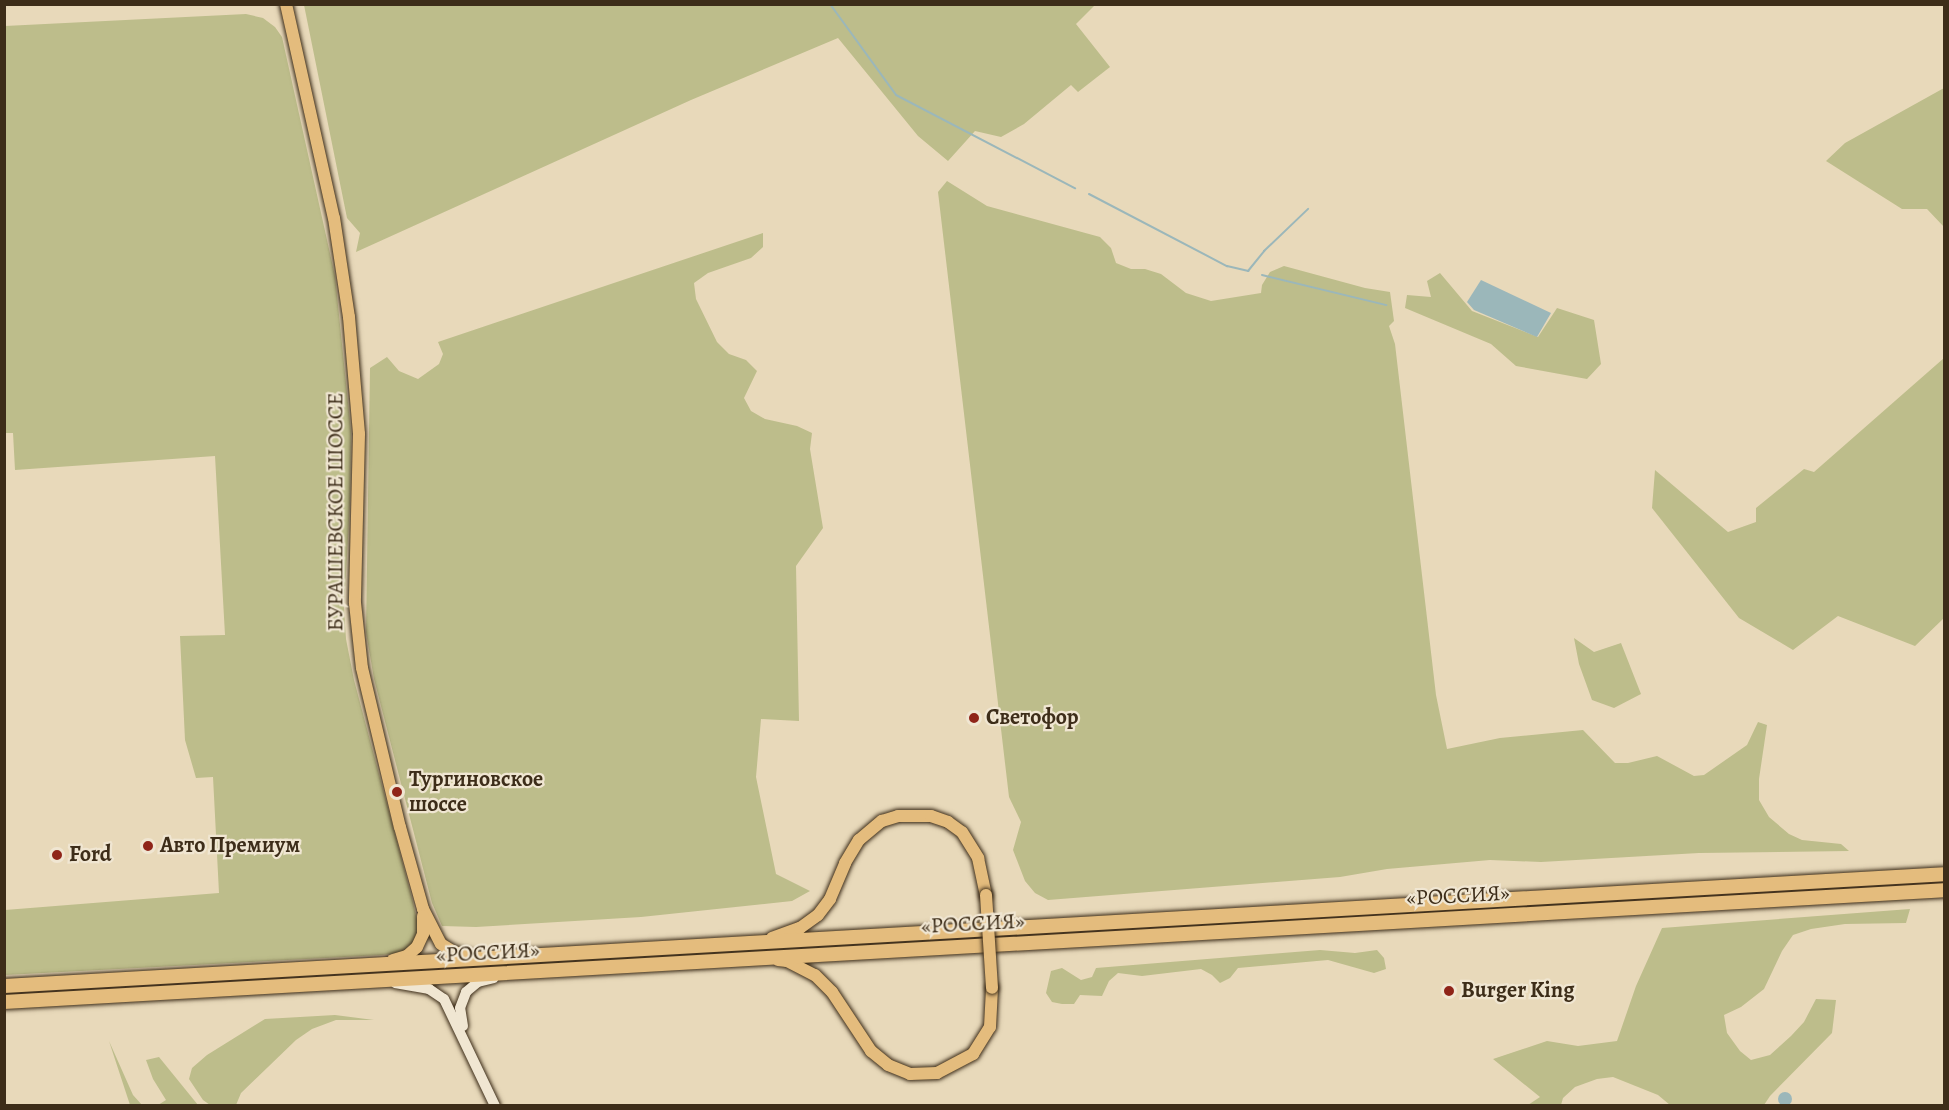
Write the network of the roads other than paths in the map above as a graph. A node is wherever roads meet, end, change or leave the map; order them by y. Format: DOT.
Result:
graph roads {
  1 [pos="286,4"];
  2 [pos="1944,874"];
  3 [pos="1944,890"];
  4 [pos="423,909"];
  5 [pos="754,943"];
  6 [pos="756,958"];
  7 [pos="487,959"];
  8 [pos="374,965"];
  9 [pos="520,972"];
  10 [pos="375,981"];
  11 [pos="4,986"];
  12 [pos="4,1002"];
  13 [pos="467,1044"];
  14 [pos="495,1106"];
  1 -- 4 [label="main road, БУРАШЕВСКОЕ ШОССЕ"];
  2 -- 5 [label="highway, «РОССИЯ»"];
  3 -- 6 [label="highway, «РОССИЯ»"];
  4 -- 7 [label="main road, БУРАШЕВСКОЕ ШОССЕ"];
  4 -- 8 [label="main road, БУРАШЕВСКОЕ ШОССЕ"];
  5 -- 6 [label="main road, bridge"];
  5 -- 7 [label="highway, «РОССИЯ»"];
  6 -- 9 [label="highway, «РОССИЯ»"];
  7 -- 8 [label="highway, «РОССИЯ»"];
  8 -- 11 [label="highway, «РОССИЯ»"];
  9 -- 10 [label="highway, «РОССИЯ»"];
  9 -- 13 [label="main road"];
  10 -- 12 [label="highway, «РОССИЯ»"];
  10 -- 13 [label="main road"];
  13 -- 14 [label="main road"];
}
